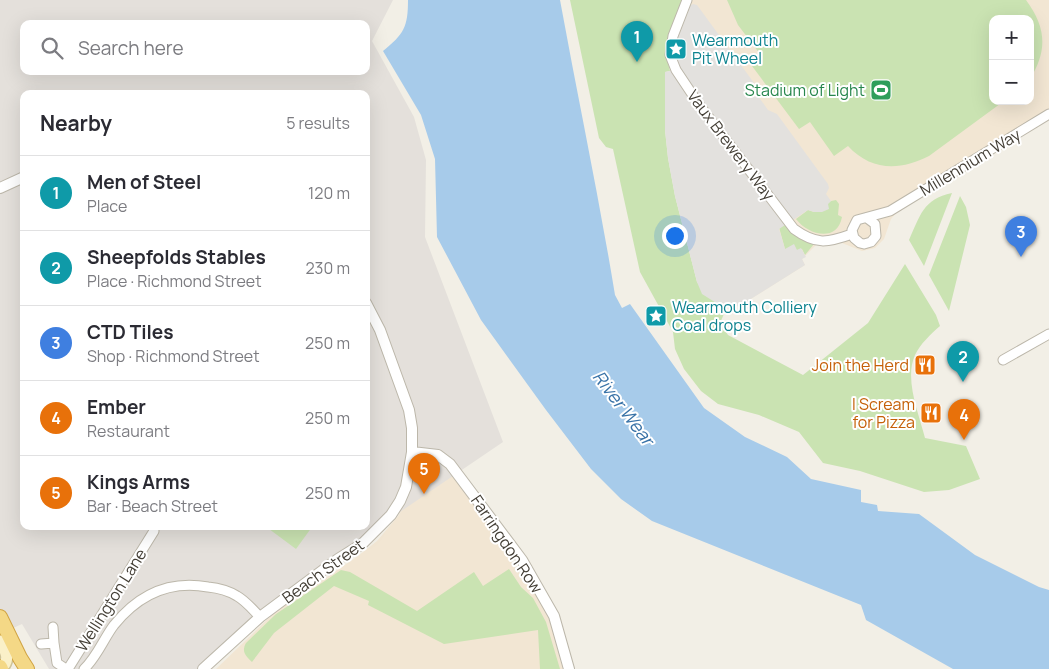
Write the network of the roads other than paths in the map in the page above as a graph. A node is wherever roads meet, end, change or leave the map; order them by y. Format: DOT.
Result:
graph roads {
  1 [pos="687,0"];
  2 [pos="1049,114"];
  3 [pos="20,179"];
  4 [pos="0,188"];
  5 [pos="890,211"];
  6 [pos="867,218"];
  7 [pos="877,228"];
  8 [pos="852,234"];
  9 [pos="370,311"];
  10 [pos="1049,334"];
  11 [pos="1003,360"];
  12 [pos="412,452"];
  13 [pos="154,531"];
  14 [pos="0,617"];
  15 [pos="260,617"];
  16 [pos="53,626"];
  17 [pos="0,641"];
  18 [pos="54,643"];
  19 [pos="41,644"];
  20 [pos="13,659"];
  21 [pos="1,668"];
  22 [pos="67,669"];
  23 [pos="84,669"];
  24 [pos="203,669"];
  25 [pos="569,669"];
  1 -- 8 [label="street, Vaux Brewery Way"];
  2 -- 5 [label="street, Millennium Way"];
  3 -- 4 [label="street"];
  5 -- 6 [label="street, Millennium Way"];
  5 -- 7 [label="street, Millennium Way"];
  6 -- 7 [label="street"];
  6 -- 8 [label="street"];
  7 -- 8 [label="street"];
  9 -- 12 [label="street, Beach Street"];
  10 -- 11 [label="street"];
  12 -- 15 [label="street, Beach Street"];
  12 -- 25 [label="street, Farringdon Row"];
  13 -- 22 [label="street, Wellington Lane"];
  14 -- 20 [label="highway"];
  15 -- 23 [label="street"];
  15 -- 24 [label="street, Beach Street"];
  16 -- 18 [label="street"];
  17 -- 20 [label="main road"];
  18 -- 19 [label="street"];
  18 -- 22 [label="street"];
  20 -- 21 [label="main road"];
}
